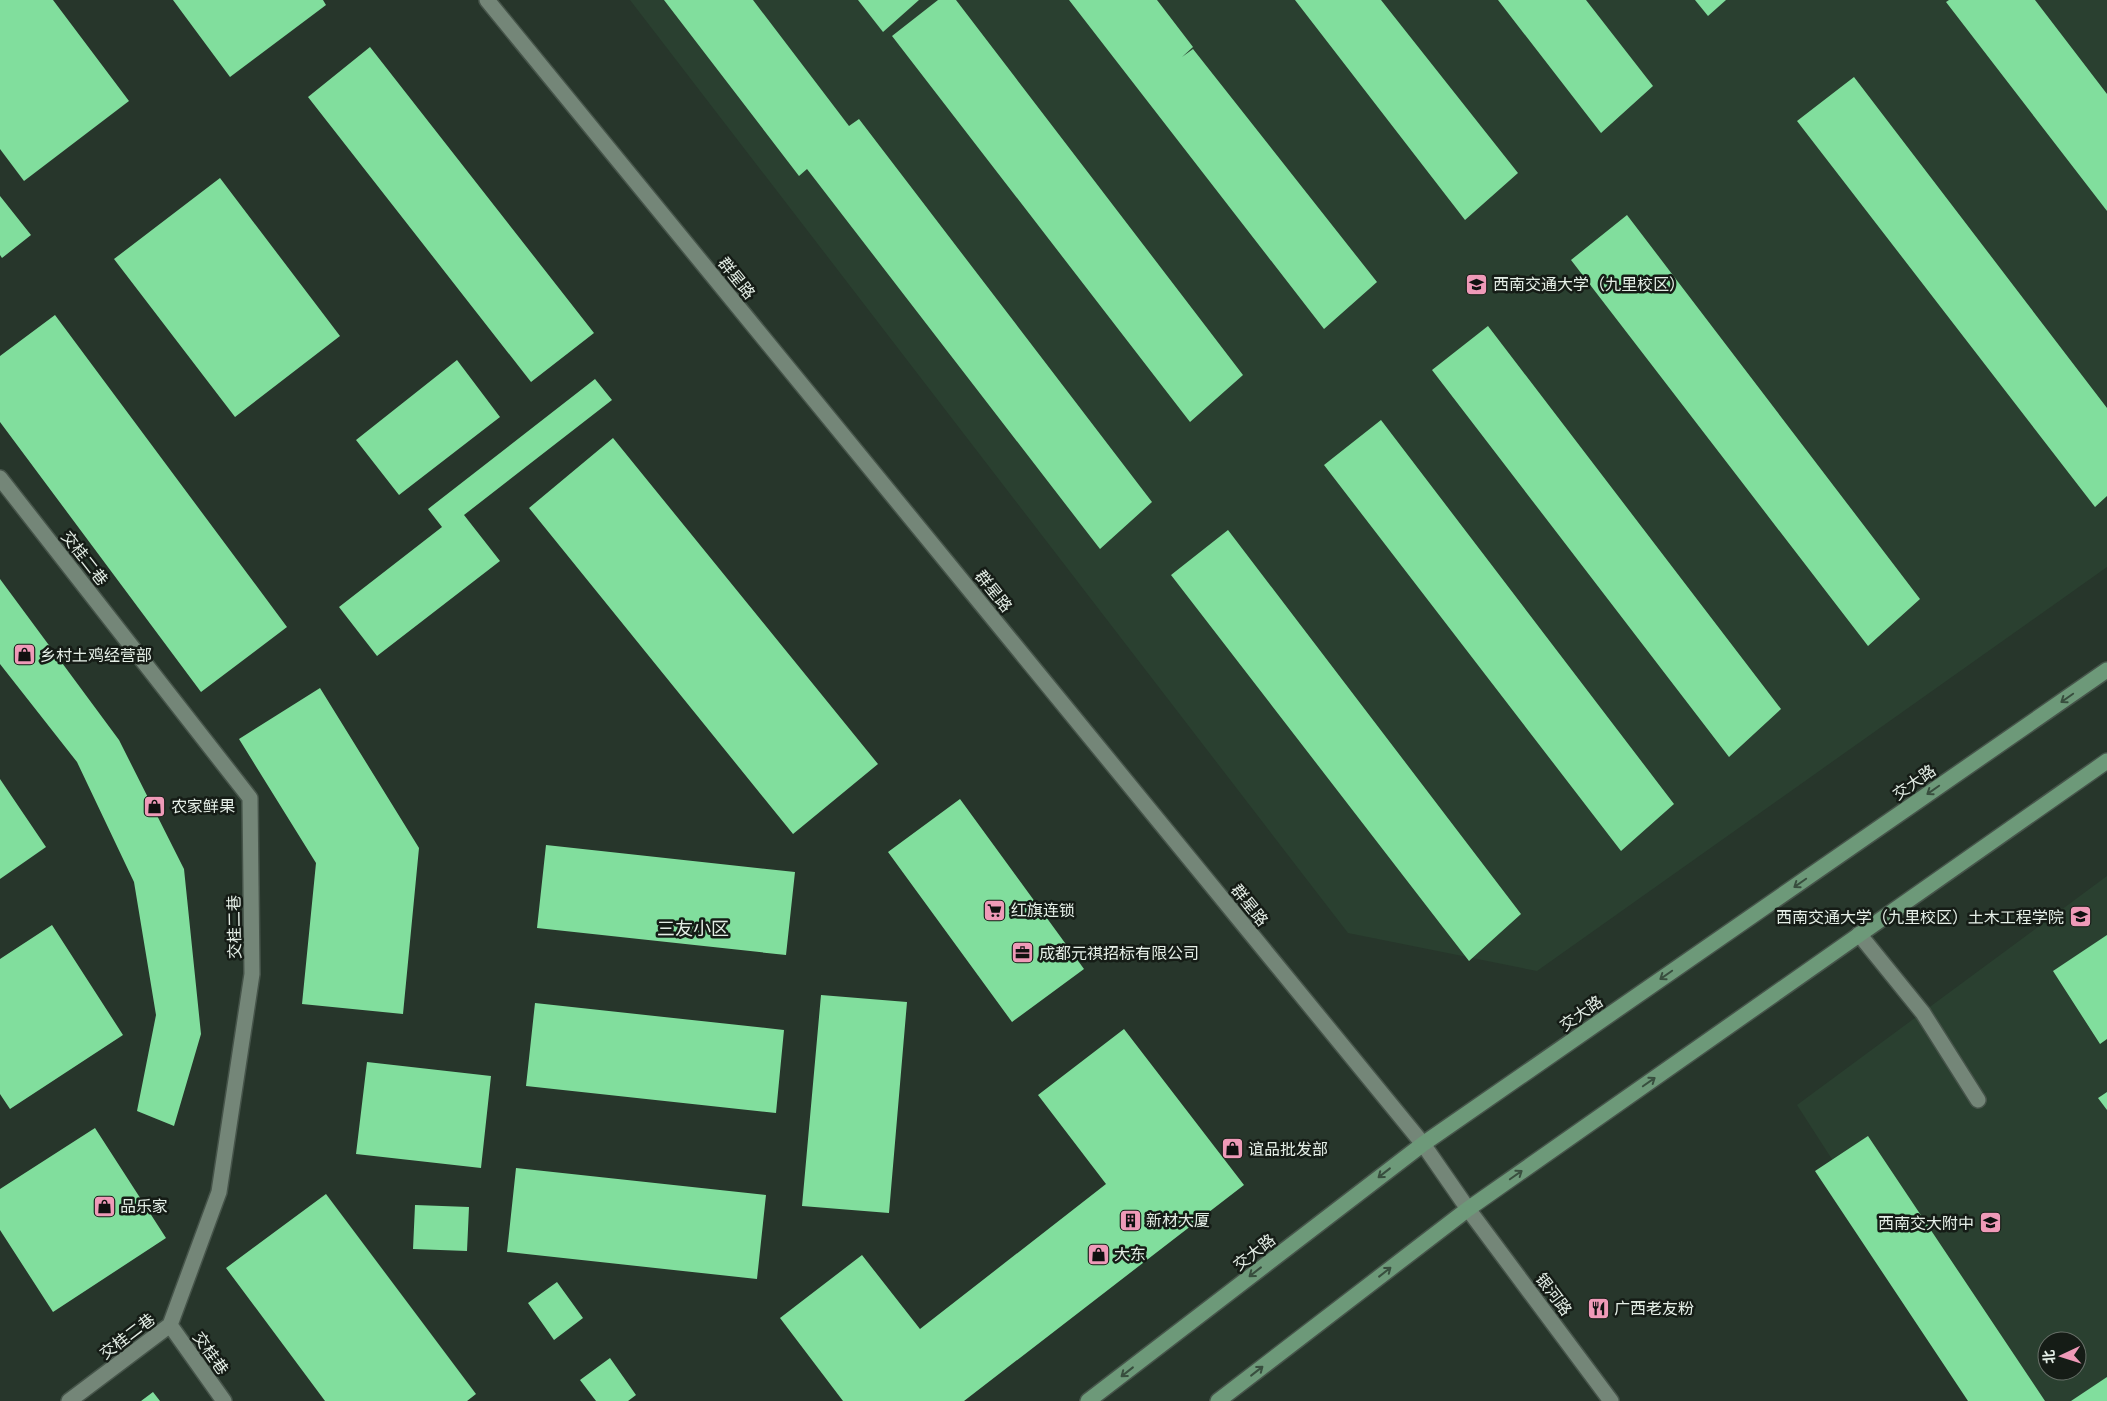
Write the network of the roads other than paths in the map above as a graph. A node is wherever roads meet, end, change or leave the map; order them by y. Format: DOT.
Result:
graph roads {
  1 [pos="487,0"];
  2 [pos="0,478"];
  3 [pos="2107,670"];
  4 [pos="2107,761"];
  5 [pos="1860,934"];
  6 [pos="1978,1100"];
  7 [pos="1423,1144"];
  8 [pos="1468,1209"];
  9 [pos="170,1325"];
  10 [pos="70,1401"];
  11 [pos="224,1401"];
  12 [pos="1088,1401"];
  13 [pos="1218,1401"];
  14 [pos="1612,1401"];
  1 -- 7 [label="street, 群星路"];
  2 -- 9 [label="street, 交桂二巷"];
  3 -- 7 [label="main road, 交大路, one-way"];
  4 -- 5 [label="main road"];
  5 -- 6 [label="street"];
  8 -- 5 [label="main road, one-way"];
  7 -- 8 [label="street, 群星路"];
  7 -- 12 [label="main road, 交大路, one-way"];
  13 -- 8 [label="main road, one-way"];
  8 -- 14 [label="street, 银河路"];
  9 -- 10 [label="street, 交桂二巷"];
  9 -- 11 [label="street, 交桂巷"];
}
